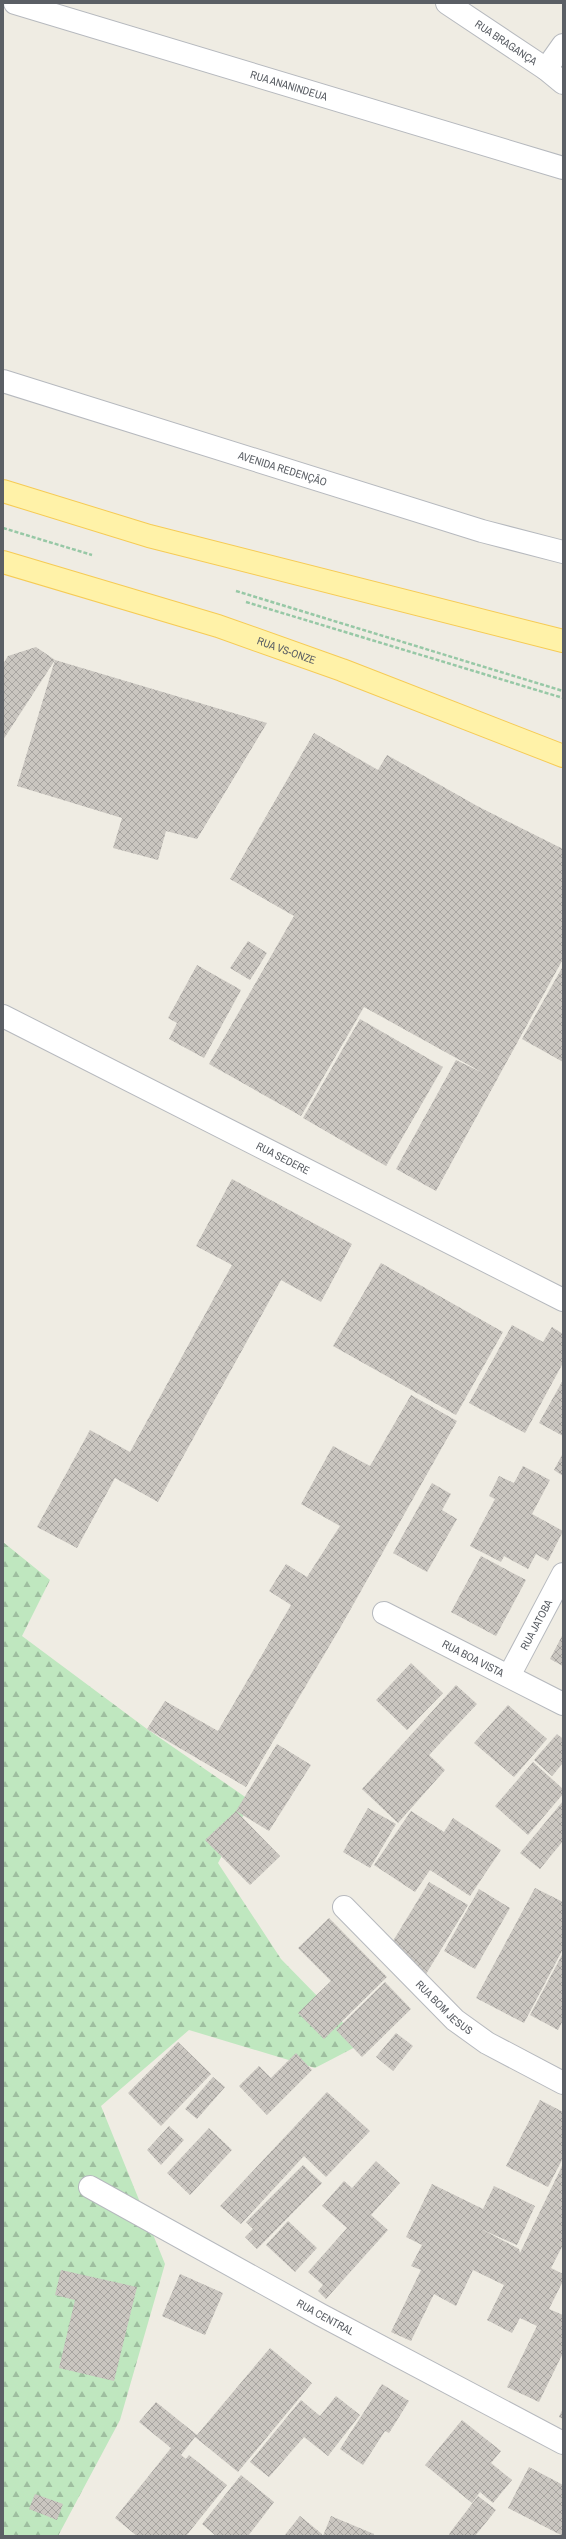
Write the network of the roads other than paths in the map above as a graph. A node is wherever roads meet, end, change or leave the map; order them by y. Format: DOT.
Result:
graph roads {
  1 [pos="15,3"];
  2 [pos="447,3"];
  3 [pos="563,45"];
  4 [pos="546,69"];
  5 [pos="563,83"];
  6 [pos="563,168"];
  7 [pos="3,381"];
  8 [pos="3,491"];
  9 [pos="563,552"];
  10 [pos="3,562"];
  11 [pos="563,641"];
  12 [pos="563,756"];
  13 [pos="3,1016"];
  14 [pos="563,1300"];
  15 [pos="563,1574"];
  16 [pos="384,1613"];
  17 [pos="509,1676"];
  18 [pos="563,1704"];
  19 [pos="344,1907"];
  20 [pos="563,2083"];
  21 [pos="90,2187"];
  22 [pos="563,2443"];
  1 -- 6 [label="street, RUA ANANINDEUA"];
  2 -- 4 [label="street, RUA BRAGANÇA"];
  3 -- 4 [label="street"];
  4 -- 5 [label="street, RUA BRAGANÇA"];
  7 -- 9 [label="street, AVENIDA REDENÇÃO"];
  8 -- 11 [label="main road"];
  10 -- 12 [label="main road, RUA VS-ONZE"];
  13 -- 14 [label="street, RUA SEDERE"];
  15 -- 17 [label="street, RUA JATOBA"];
  16 -- 17 [label="street, RUA BOA VISTA"];
  17 -- 18 [label="street, RUA BOA VISTA"];
  19 -- 20 [label="street, RUA BOM JESUS"];
  21 -- 22 [label="street, RUA CENTRAL"];
}
